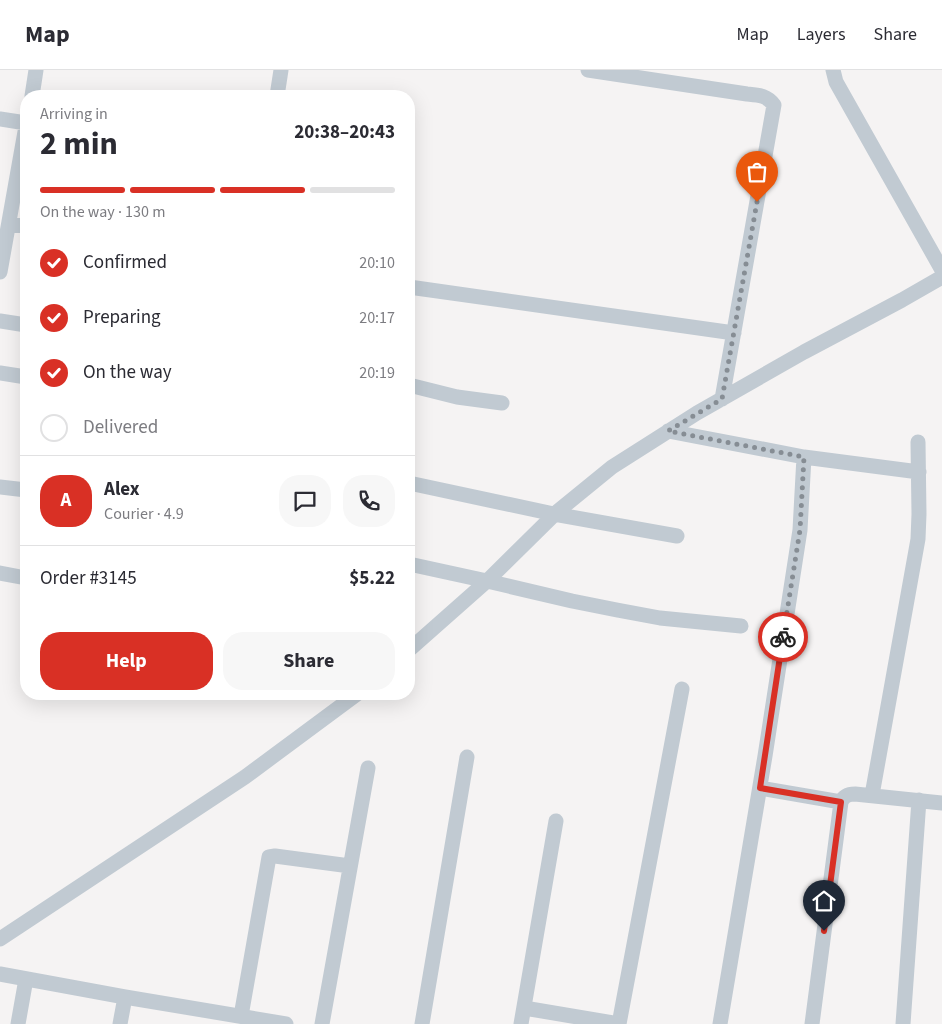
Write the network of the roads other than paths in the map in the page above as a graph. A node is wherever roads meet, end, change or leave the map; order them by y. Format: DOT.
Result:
graph roads {
  1 [pos="36,70"];
  2 [pos="281,70"];
  3 [pos="588,70"];
  4 [pos="833,70"];
  5 [pos="630,73"];
  6 [pos="33,90"];
  7 [pos="278,90"];
  8 [pos="0,119"];
  9 [pos="20,124"];
  10 [pos="20,182"];
  11 [pos="9,224"];
  12 [pos="20,225"];
  13 [pos="942,270"];
  14 [pos="0,272"];
  15 [pos="942,277"];
  16 [pos="415,288"];
  17 [pos="0,321"];
  18 [pos="20,324"];
  19 [pos="734,333"];
  20 [pos="0,373"];
  21 [pos="20,376"];
  22 [pos="415,388"];
  23 [pos="722,399"];
  24 [pos="502,403"];
  25 [pos="668,431"];
  26 [pos="918,442"];
  27 [pos="804,457"];
  28 [pos="919,472"];
  29 [pos="415,484"];
  30 [pos="0,486"];
  31 [pos="20,489"];
  32 [pos="554,514"];
  33 [pos="677,536"];
  34 [pos="415,565"];
  35 [pos="0,573"];
  36 [pos="20,577"];
  37 [pos="487,581"];
  38 [pos="740,626"];
  39 [pos="415,642"];
  40 [pos="682,689"];
  41 [pos="349,700"];
  42 [pos="467,757"];
  43 [pos="368,768"];
  44 [pos="760,788"];
  45 [pos="872,796"];
  46 [pos="920,800"];
  47 [pos="841,802"];
  48 [pos="942,803"];
  49 [pos="556,821"];
  50 [pos="350,866"];
  51 [pos="0,939"];
  52 [pos="0,974"];
  53 [pos="26,979"];
  54 [pos="125,997"];
  55 [pos="524,1008"];
  56 [pos="241,1016"];
  57 [pos="222,1019"];
  58 [pos="18,1024"];
  59 [pos="120,1024"];
  60 [pos="286,1024"];
  61 [pos="322,1024"];
  62 [pos="422,1024"];
  63 [pos="521,1024"];
  64 [pos="619,1024"];
  65 [pos="720,1024"];
  66 [pos="812,1024"];
  67 [pos="903,1024"];
  1 -- 6 [label="street"];
  2 -- 7 [label="street"];
  3 -- 5 [label="street"];
  4 -- 13 [label="street"];
  5 -- 19 [label="street"];
  8 -- 9 [label="street"];
  10 -- 11 [label="street"];
  11 -- 12 [label="street"];
  11 -- 14 [label="street"];
  15 -- 23 [label="street"];
  16 -- 19 [label="street"];
  17 -- 18 [label="street"];
  19 -- 23 [label="street"];
  20 -- 21 [label="street"];
  22 -- 24 [label="street"];
  23 -- 25 [label="street"];
  25 -- 27 [label="street"];
  25 -- 32 [label="street"];
  26 -- 28 [label="street"];
  27 -- 28 [label="street"];
  27 -- 44 [label="street"];
  28 -- 45 [label="street"];
  29 -- 32 [label="street"];
  30 -- 31 [label="street"];
  32 -- 33 [label="street"];
  32 -- 37 [label="street"];
  34 -- 37 [label="street"];
  35 -- 36 [label="street"];
  37 -- 38 [label="street"];
  37 -- 39 [label="street"];
  40 -- 64 [label="street"];
  41 -- 51 [label="street"];
  42 -- 62 [label="street"];
  43 -- 50 [label="street"];
  44 -- 47 [label="street"];
  44 -- 65 [label="street"];
  45 -- 46 [label="street"];
  45 -- 47 [label="street"];
  46 -- 48 [label="street"];
  46 -- 67 [label="street"];
  47 -- 66 [label="street"];
  49 -- 55 [label="street"];
  50 -- 56 [label="street"];
  50 -- 61 [label="street"];
  52 -- 53 [label="street"];
  53 -- 54 [label="street"];
  53 -- 58 [label="street"];
  54 -- 57 [label="street"];
  54 -- 59 [label="street"];
  55 -- 63 [label="street"];
  55 -- 64 [label="street"];
  56 -- 57 [label="street"];
  56 -- 60 [label="street"];
}
